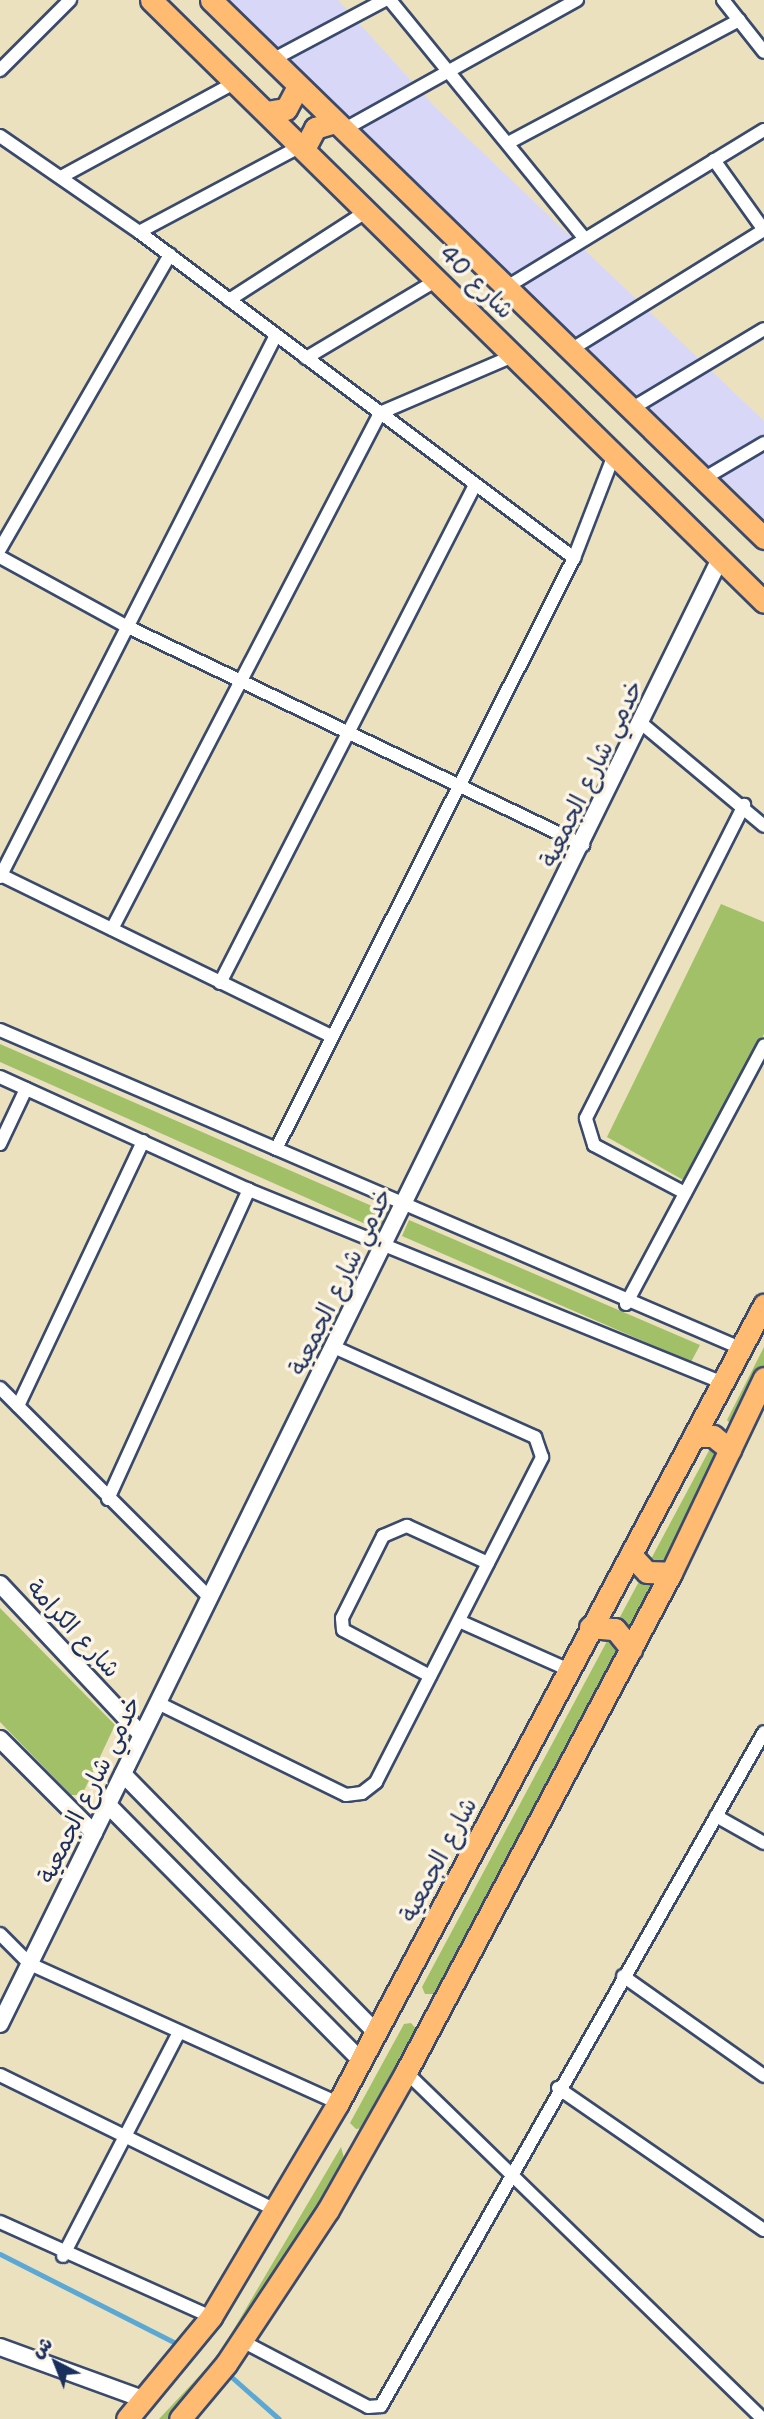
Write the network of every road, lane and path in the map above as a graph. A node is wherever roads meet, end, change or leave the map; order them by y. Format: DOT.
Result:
graph roads {
  1 [pos="70,0"];
  2 [pos="151,0"];
  3 [pos="211,0"];
  4 [pos="388,0"];
  5 [pos="577,0"];
  6 [pos="723,0"];
  7 [pos="739,20"];
  8 [pos="764,52"];
  9 [pos="272,60"];
  10 [pos="0,70"];
  11 [pos="448,70"];
  12 [pos="236,82"];
  13 [pos="298,86"];
  14 [pos="266,112"];
  15 [pos="339,126"];
  16 [pos="764,130"];
  17 [pos="0,136"];
  18 [pos="508,144"];
  19 [pos="302,148"];
  20 [pos="715,160"];
  21 [pos="61,177"];
  22 [pos="367,211"];
  23 [pos="764,230"];
  24 [pos="139,232"];
  25 [pos="585,239"];
  26 [pos="170,255"];
  27 [pos="437,280"];
  28 [pos="505,288"];
  29 [pos="229,300"];
  30 [pos="764,328"];
  31 [pos="276,335"];
  32 [pos="572,349"];
  33 [pos="513,356"];
  34 [pos="306,358"];
  35 [pos="631,409"];
  36 [pos="380,413"];
  37 [pos="764,443"];
  38 [pos="614,456"];
  39 [pos="703,479"];
  40 [pos="475,485"];
  41 [pos="764,538"];
  42 [pos="0,550"];
  43 [pos="0,556"];
  44 [pos="574,558"];
  45 [pos="720,559"];
  46 [pos="764,602"];
  47 [pos="126,626"];
  48 [pos="240,681"];
  49 [pos="641,723"];
  50 [pos="346,732"];
  51 [pos="457,782"];
  52 [pos="744,805"];
  53 [pos="764,825"];
  54 [pos="583,845"];
  55 [pos="1,876"];
  56 [pos="111,929"];
  57 [pos="220,983"];
  58 [pos="0,1030"];
  59 [pos="331,1036"];
  60 [pos="764,1046"];
  61 [pos="0,1077"];
  62 [pos="26,1089"];
  63 [pos="143,1142"];
  64 [pos="0,1144"];
  65 [pos="276,1149"];
  66 [pos="249,1189"];
  67 [pos="685,1193"];
  68 [pos="403,1207"];
  69 [pos="386,1241"];
  70 [pos="626,1304"];
  71 [pos="764,1305"];
  72 [pos="334,1347"];
  73 [pos="740,1348"];
  74 [pos="723,1383"];
  75 [pos="762,1385"];
  76 [pos="0,1388"];
  77 [pos="18,1406"];
  78 [pos="708,1409"];
  79 [pos="743,1422"];
  80 [pos="694,1436"];
  81 [pos="730,1450"];
  82 [pos="108,1499"];
  83 [pos="631,1555"];
  84 [pos="488,1563"];
  85 [pos="671,1573"];
  86 [pos="0,1584"];
  87 [pos="210,1598"];
  88 [pos="458,1622"];
  89 [pos="590,1627"];
  90 [pos="631,1648"];
  91 [pos="569,1670"];
  92 [pos="430,1676"];
  93 [pos="158,1703"];
  94 [pos="764,1732"];
  95 [pos="142,1735"];
  96 [pos="0,1739"];
  97 [pos="123,1774"];
  98 [pos="108,1805"];
  99 [pos="716,1816"];
  100 [pos="94,1833"];
  101 [pos="764,1843"];
  102 [pos="0,1934"];
  103 [pos="30,1964"];
  104 [pos="623,1976"];
  105 [pos="360,2014"];
  106 [pos="0,2024"];
  107 [pos="377,2033"];
  108 [pos="178,2034"];
  109 [pos="339,2038"];
  110 [pos="360,2061"];
  111 [pos="406,2072"];
  112 [pos="0,2076"];
  113 [pos="764,2076"];
  114 [pos="558,2088"];
  115 [pos="338,2103"];
  116 [pos="124,2139"];
  117 [pos="510,2171"];
  118 [pos="275,2210"];
  119 [pos="0,2222"];
  120 [pos="764,2230"];
  121 [pos="63,2256"];
  122 [pos="211,2317"];
  123 [pos="242,2341"];
  124 [pos="0,2347"];
  125 [pos="143,2399"];
  126 [pos="127,2419"];
  127 [pos="180,2419"];
  128 [pos="763,2419"];
  1 -- 10 [label="street"];
  2 -- 12 [label="main road, شارع 40"];
  3 -- 9 [label="main road, شارع 40"];
  4 -- 9 [label="street"];
  4 -- 11 [label="street"];
  5 -- 11 [label="street"];
  6 -- 7 [label="street"];
  7 -- 8 [label="street"];
  7 -- 18 [label="street"];
  9 -- 13 [label="main road, شارع 40"];
  11 -- 15 [label="street"];
  11 -- 18 [label="street"];
  12 -- 14 [label="main road, شارع 40"];
  12 -- 21 [label="street"];
  13 -- 14 [label="main road"];
  13 -- 15 [label="main road, شارع 40"];
  14 -- 19 [label="main road, شارع 40"];
  15 -- 19 [label="main road"];
  15 -- 28 [label="main road, شارع 40"];
  16 -- 20 [label="street"];
  17 -- 21 [label="street"];
  18 -- 25 [label="street"];
  19 -- 22 [label="main road, شارع 40"];
  19 -- 24 [label="street"];
  20 -- 23 [label="street"];
  20 -- 25 [label="street"];
  21 -- 24 [label="street"];
  22 -- 27 [label="main road, شارع 40"];
  22 -- 29 [label="street"];
  23 -- 32 [label="street"];
  24 -- 26 [label="street"];
  25 -- 28 [label="street"];
  26 -- 29 [label="street"];
  26 -- 42 [label="street"];
  27 -- 33 [label="main road, شارع 40"];
  27 -- 34 [label="street"];
  28 -- 32 [label="main road, شارع 40"];
  29 -- 31 [label="street"];
  30 -- 35 [label="street"];
  31 -- 34 [label="street"];
  31 -- 47 [label="street"];
  32 -- 35 [label="main road, شارع 40"];
  33 -- 36 [label="street"];
  33 -- 38 [label="main road, شارع 40"];
  34 -- 36 [label="street"];
  35 -- 39 [label="main road, شارع 40"];
  36 -- 40 [label="street"];
  36 -- 48 [label="street"];
  37 -- 39 [label="street"];
  38 -- 44 [label="street"];
  38 -- 45 [label="main road, شارع 40"];
  39 -- 41 [label="main road, شارع 40"];
  40 -- 44 [label="street"];
  40 -- 50 [label="street"];
  43 -- 47 [label="street"];
  44 -- 51 [label="street"];
  45 -- 46 [label="main road, شارع 40"];
  45 -- 49 [label="street, خدمي شارع الجمعية"];
  47 -- 48 [label="street"];
  47 -- 55 [label="street"];
  48 -- 50 [label="street"];
  48 -- 56 [label="street"];
  49 -- 52 [label="street"];
  49 -- 54 [label="street, خدمي شارع الجمعية"];
  50 -- 51 [label="street"];
  50 -- 57 [label="street"];
  51 -- 54 [label="street"];
  51 -- 59 [label="street"];
  52 -- 53 [label="street"];
  52 -- 67 [label="street"];
  54 -- 68 [label="street, خدمي شارع الجمعية"];
  55 -- 56 [label="street"];
  56 -- 57 [label="street"];
  57 -- 59 [label="street"];
  58 -- 65 [label="street"];
  59 -- 65 [label="street"];
  60 -- 67 [label="street"];
  61 -- 62 [label="street"];
  62 -- 63 [label="street"];
  62 -- 64 [label="street"];
  63 -- 66 [label="street"];
  63 -- 77 [label="street"];
  65 -- 68 [label="street"];
  66 -- 69 [label="street"];
  66 -- 82 [label="street"];
  67 -- 70 [label="street"];
  68 -- 69 [label="street, خدمي شارع الجمعية"];
  68 -- 70 [label="street"];
  69 -- 72 [label="street, خدمي شارع الجمعية"];
  69 -- 74 [label="street"];
  70 -- 73 [label="street"];
  71 -- 73 [label="main road, شارع الجمعية"];
  72 -- 84 [label="street"];
  72 -- 87 [label="street, خدمي شارع الجمعية"];
  73 -- 74 [label="main road, شارع الجمعية"];
  74 -- 78 [label="main road, شارع الجمعية"];
  75 -- 79 [label="main road"];
  76 -- 77 [label="street"];
  77 -- 82 [label="street"];
  78 -- 79 [label="main road"];
  78 -- 80 [label="main road, شارع الجمعية"];
  79 -- 81 [label="main road"];
  80 -- 81 [label="main road"];
  80 -- 83 [label="main road, شارع الجمعية"];
  81 -- 85 [label="main road"];
  82 -- 87 [label="street"];
  83 -- 85 [label="main road"];
  83 -- 89 [label="main road, شارع الجمعية"];
  84 -- 88 [label="street"];
  84 -- 92 [label="street"];
  85 -- 90 [label="main road"];
  86 -- 95 [label="street, شارع الكرامة"];
  87 -- 93 [label="street, خدمي شارع الجمعية"];
  88 -- 91 [label="street"];
  88 -- 92 [label="street"];
  89 -- 90 [label="main road"];
  89 -- 91 [label="main road, شارع الجمعية"];
  90 -- 111 [label="main road"];
  91 -- 107 [label="main road, شارع الجمعية"];
  92 -- 93 [label="street"];
  93 -- 95 [label="street, خدمي شارع الجمعية"];
  94 -- 99 [label="street"];
  95 -- 97 [label="street, خدمي شارع الجمعية"];
  96 -- 100 [label="street"];
  97 -- 98 [label="street, خدمي شارع الجمعية"];
  97 -- 105 [label="street"];
  98 -- 100 [label="street, خدمي شارع الجمعية"];
  98 -- 109 [label="street"];
  99 -- 101 [label="street"];
  99 -- 104 [label="street"];
  100 -- 103 [label="street, خدمي شارع الجمعية"];
  102 -- 103 [label="street"];
  103 -- 106 [label="street, خدمي شارع الجمعية"];
  103 -- 108 [label="street"];
  104 -- 113 [label="street"];
  104 -- 114 [label="street"];
  105 -- 107 [label="street"];
  105 -- 109 [label="street"];
  107 -- 110 [label="main road, شارع الجمعية"];
  108 -- 115 [label="street"];
  108 -- 116 [label="street"];
  109 -- 110 [label="street"];
  110 -- 115 [label="main road, شارع الجمعية"];
  111 -- 117 [label="street"];
  111 -- 123 [label="main road"];
  112 -- 116 [label="street"];
  114 -- 117 [label="street"];
  114 -- 120 [label="street"];
  115 -- 118 [label="main road, شارع الجمعية"];
  116 -- 118 [label="street"];
  116 -- 121 [label="street"];
  117 -- 123 [label="street"];
  117 -- 128 [label="street"];
  118 -- 122 [label="main road, شارع الجمعية"];
  119 -- 121 [label="street"];
  121 -- 122 [label="street"];
  122 -- 125 [label="main road, شارع الجمعية"];
  123 -- 127 [label="main road"];
  124 -- 125 [label="street"];
  125 -- 126 [label="main road, شارع الجمعية"];
}
